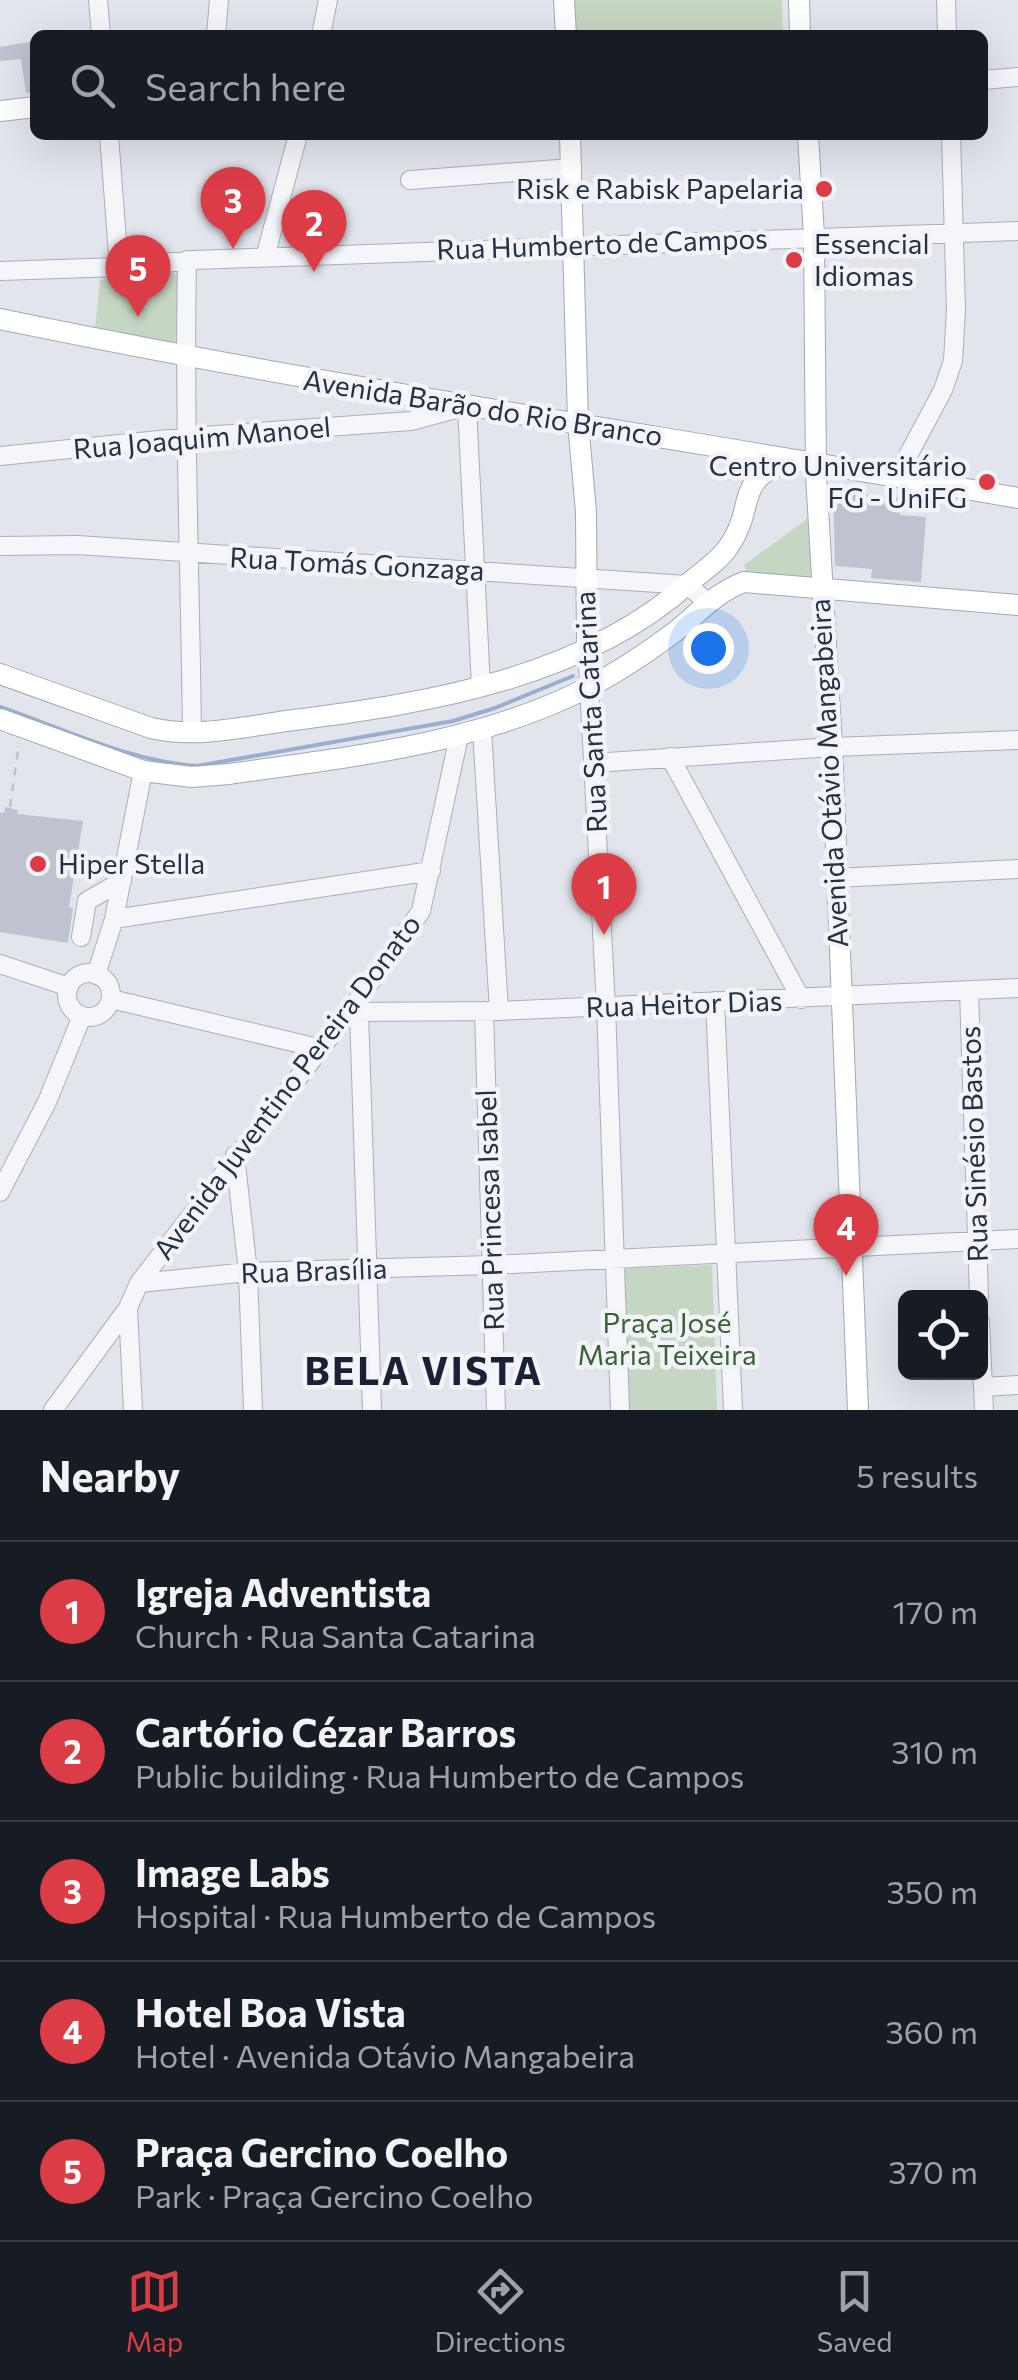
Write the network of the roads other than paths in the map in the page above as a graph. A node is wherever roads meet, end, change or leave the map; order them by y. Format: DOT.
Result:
graph roads {
  1 [pos="98,0"];
  2 [pos="219,0"];
  3 [pos="328,0"];
  4 [pos="564,0"];
  5 [pos="799,0"];
  6 [pos="946,0"];
  7 [pos="101,30"];
  8 [pos="216,30"];
  9 [pos="322,30"];
  10 [pos="566,30"];
  11 [pos="800,30"];
  12 [pos="947,30"];
  13 [pos="1018,77"];
  14 [pos="988,80"];
  15 [pos="30,108"];
  16 [pos="0,111"];
  17 [pos="108,140"];
  18 [pos="297,140"];
  19 [pos="570,140"];
  20 [pos="808,140"];
  21 [pos="951,140"];
  22 [pos="571,168"];
  23 [pos="410,180"];
  24 [pos="1018,231"];
  25 [pos="955,233"];
  26 [pos="814,236"];
  27 [pos="573,246"];
  28 [pos="265,257"];
  29 [pos="187,260"];
  30 [pos="119,267"];
  31 [pos="0,271"];
  32 [pos="0,320"];
  33 [pos="185,358"];
  34 [pos="464,407"];
  35 [pos="578,422"];
  36 [pos="189,437"];
  37 [pos="735,451"];
  38 [pos="0,456"];
  39 [pos="794,460"];
  40 [pos="816,461"];
  41 [pos="897,476"];
  42 [pos="751,486"];
  43 [pos="1018,498"];
  44 [pos="0,546"];
  45 [pos="728,548"];
  46 [pos="190,555"];
  47 [pos="477,571"];
  48 [pos="585,577"];
  49 [pos="744,582"];
  50 [pos="688,584"];
  51 [pos="821,589"];
  52 [pos="707,602"];
  53 [pos="1018,605"];
  54 [pos="587,648"];
  55 [pos="0,674"];
  56 [pos="481,688"];
  57 [pos="588,688"];
  58 [pos="0,719"];
  59 [pos="482,730"];
  60 [pos="192,732"];
  61 [pos="459,736"];
  62 [pos="1018,740"];
  63 [pos="832,747"];
  64 [pos="670,757"];
  65 [pos="594,763"];
  66 [pos="143,771"];
  67 [pos="1018,869"];
  68 [pos="431,870"];
  69 [pos="835,878"];
  70 [pos="122,881"];
  71 [pos="114,920"];
  72 [pos="81,937"];
  73 [pos="0,964"];
  74 [pos="96,974"];
  75 [pos="69,987"];
  76 [pos="1018,988"];
  77 [pos="969,990"];
  78 [pos="840,997"];
  79 [pos="110,999"];
  80 [pos="801,1000"];
  81 [pos="715,1001"];
  82 [pos="606,1006"];
  83 [pos="491,1011"];
  84 [pos="354,1012"];
  85 [pos="82,1016"];
  86 [pos="318,1048"];
  87 [pos="235,1155"];
  88 [pos="0,1192"];
  89 [pos="1018,1238"];
  90 [pos="977,1240"];
  91 [pos="850,1247"];
  92 [pos="727,1254"];
  93 [pos="616,1259"];
  94 [pos="490,1265"];
  95 [pos="368,1270"];
  96 [pos="248,1272"];
  97 [pos="138,1283"];
  98 [pos="980,1290"];
  99 [pos="128,1308"];
  100 [pos="983,1380"];
  101 [pos="1018,1385"];
  102 [pos="983,1386"];
  103 [pos="53,1410"];
  104 [pos="133,1410"];
  105 [pos="253,1410"];
  106 [pos="372,1410"];
  107 [pos="496,1410"];
  108 [pos="620,1410"];
  109 [pos="733,1410"];
  110 [pos="858,1410"];
  111 [pos="984,1410"];
  1 -- 7 [label="street"];
  2 -- 8 [label="street"];
  3 -- 9 [label="street"];
  4 -- 10 [label="main road"];
  5 -- 11 [label="main road"];
  6 -- 12 [label="street"];
  13 -- 14 [label="street"];
  15 -- 16 [label="main road"];
  17 -- 30 [label="street"];
  18 -- 28 [label="street"];
  19 -- 22 [label="main road, Rua Santa Catarina"];
  20 -- 26 [label="main road, Avenida Otávio Mangabeira"];
  21 -- 25 [label="street"];
  22 -- 23 [label="street"];
  22 -- 27 [label="main road, Rua Santa Catarina"];
  24 -- 25 [label="street, Rua Humberto de Campos"];
  25 -- 26 [label="street, Rua Humberto de Campos"];
  25 -- 41 [label="street"];
  26 -- 27 [label="street, Rua Humberto de Campos"];
  26 -- 40 [label="main road, Avenida Otávio Mangabeira"];
  27 -- 28 [label="street, Rua Humberto de Campos"];
  27 -- 35 [label="main road, Rua Santa Catarina"];
  28 -- 29 [label="street, Rua Humberto de Campos"];
  29 -- 30 [label="street, Rua Humberto de Campos"];
  29 -- 33 [label="street"];
  30 -- 31 [label="street, Rua Humberto de Campos"];
  32 -- 33 [label="main road, Avenida Barão do Rio Branco"];
  33 -- 34 [label="main road, Avenida Barão do Rio Branco"];
  33 -- 36 [label="street"];
  34 -- 35 [label="main road, Avenida Barão do Rio Branco"];
  34 -- 36 [label="street, Rua Joaquim Manoel"];
  34 -- 47 [label="street"];
  35 -- 37 [label="main road, Avenida Barão do Rio Branco"];
  35 -- 48 [label="main road, Rua Santa Catarina"];
  36 -- 38 [label="street, Rua Joaquim Manoel"];
  36 -- 46 [label="street"];
  37 -- 39 [label="main road, Avenida Barão do Rio Branco"];
  37 -- 42 [label="main road"];
  39 -- 40 [label="main road, Avenida Barão do Rio Branco"];
  39 -- 42 [label="main road"];
  40 -- 41 [label="main road, Avenida Barão do Rio Branco"];
  40 -- 51 [label="main road, Avenida Otávio Mangabeira"];
  41 -- 43 [label="main road, Avenida Barão do Rio Branco"];
  42 -- 45 [label="main road"];
  44 -- 46 [label="street, Rua Tomás Gonzaga"];
  45 -- 49 [label="main road"];
  45 -- 50 [label="main road"];
  46 -- 47 [label="street, Rua Tomás Gonzaga"];
  46 -- 60 [label="street"];
  47 -- 48 [label="street, Rua Tomás Gonzaga"];
  47 -- 56 [label="street"];
  48 -- 50 [label="street, Rua Tomás Gonzaga"];
  48 -- 54 [label="main road, Rua Santa Catarina"];
  49 -- 51 [label="main road"];
  49 -- 52 [label="main road"];
  50 -- 52 [label="street"];
  50 -- 54 [label="main road"];
  51 -- 53 [label="main road"];
  51 -- 63 [label="main road, Avenida Otávio Mangabeira"];
  52 -- 57 [label="main road"];
  54 -- 56 [label="main road"];
  54 -- 57 [label="street, Rua Santa Catarina"];
  55 -- 60 [label="main road"];
  56 -- 60 [label="main road"];
  57 -- 59 [label="main road"];
  57 -- 65 [label="street, Rua Santa Catarina"];
  58 -- 66 [label="main road"];
  59 -- 61 [label="main road"];
  59 -- 83 [label="street, Rua Princesa Isabel"];
  61 -- 66 [label="main road"];
  61 -- 68 [label="street, Avenida Juventino Pereira Donato"];
  62 -- 63 [label="street"];
  63 -- 64 [label="street"];
  63 -- 69 [label="main road, Avenida Otávio Mangabeira"];
  64 -- 65 [label="street"];
  64 -- 80 [label="street"];
  65 -- 82 [label="street, Rua Santa Catarina"];
  66 -- 70 [label="street"];
  67 -- 69 [label="street"];
  68 -- 71 [label="street"];
  68 -- 84 [label="street, Avenida Juventino Pereira Donato"];
  69 -- 78 [label="main road, Avenida Otávio Mangabeira"];
  70 -- 71 [label="street"];
  70 -- 72 [label="street"];
  71 -- 74 [label="street"];
  73 -- 75 [label="street"];
  74 -- 75 [label="street"];
  74 -- 79 [label="street"];
  75 -- 85 [label="street"];
  76 -- 77 [label="street, Rua Heitor Dias"];
  77 -- 78 [label="street, Rua Heitor Dias"];
  77 -- 90 [label="street, Rua Sinésio Bastos"];
  78 -- 80 [label="street, Rua Heitor Dias"];
  78 -- 91 [label="main road, Avenida Otávio Mangabeira"];
  79 -- 85 [label="street"];
  79 -- 86 [label="street"];
  80 -- 81 [label="street, Rua Heitor Dias"];
  81 -- 82 [label="street, Rua Heitor Dias"];
  81 -- 92 [label="street"];
  82 -- 83 [label="street, Rua Heitor Dias"];
  82 -- 93 [label="street, Rua Santa Catarina"];
  83 -- 84 [label="street, Rua Heitor Dias"];
  83 -- 94 [label="street, Rua Princesa Isabel"];
  84 -- 86 [label="street, Avenida Juventino Pereira Donato"];
  84 -- 95 [label="street"];
  85 -- 88 [label="street"];
  86 -- 87 [label="street, Avenida Juventino Pereira Donato"];
  87 -- 96 [label="street"];
  87 -- 97 [label="street, Avenida Juventino Pereira Donato"];
  89 -- 90 [label="street, Rua Brasília"];
  90 -- 91 [label="street, Rua Brasília"];
  90 -- 98 [label="street, Rua Sinésio Bastos"];
  91 -- 92 [label="street, Rua Brasília"];
  91 -- 110 [label="main road, Avenida Otávio Mangabeira"];
  92 -- 93 [label="street, Rua Brasília"];
  92 -- 109 [label="street"];
  93 -- 94 [label="street, Rua Brasília"];
  93 -- 108 [label="street, Rua Santa Catarina"];
  94 -- 95 [label="street, Rua Brasília"];
  94 -- 107 [label="street, Rua Princesa Isabel"];
  95 -- 96 [label="street, Rua Brasília"];
  95 -- 106 [label="street"];
  96 -- 97 [label="street, Rua Brasília"];
  96 -- 105 [label="street"];
  97 -- 99 [label="street, Avenida Juventino Pereira Donato"];
  99 -- 103 [label="street, Avenida Juventino Pereira Donato"];
  99 -- 104 [label="street"];
  100 -- 102 [label="street"];
  101 -- 102 [label="street"];
  102 -- 111 [label="street"];
}
